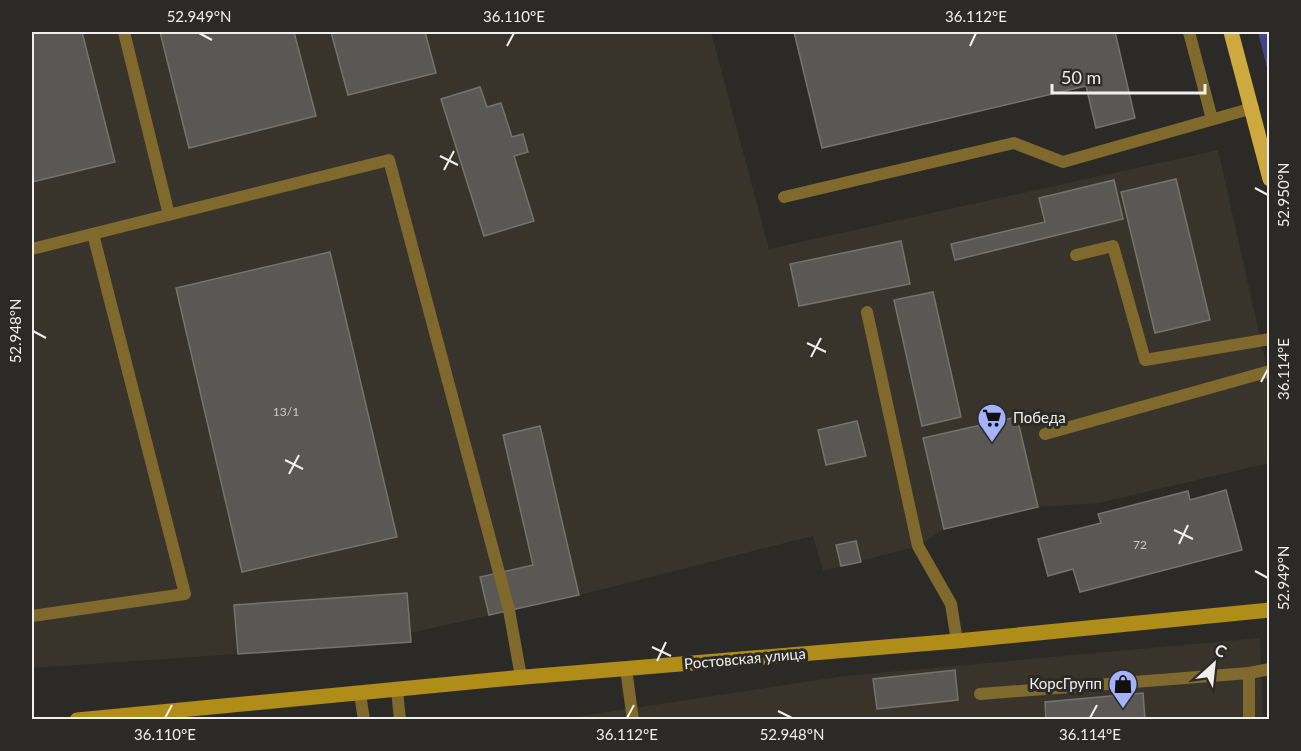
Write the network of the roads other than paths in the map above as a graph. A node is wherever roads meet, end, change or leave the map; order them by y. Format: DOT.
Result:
graph roads {
  1 [pos="124,32"];
  2 [pos="1190,32"];
  3 [pos="1231,32"];
  4 [pos="1253,108"];
  5 [pos="1212,119"];
  6 [pos="1269,179"];
  7 [pos="783,197"];
  8 [pos="169,215"];
  9 [pos="93,234"];
  10 [pos="32,249"];
  11 [pos="1076,255"];
  12 [pos="867,312"];
  13 [pos="1269,339"];
  14 [pos="1269,372"];
  15 [pos="1045,435"];
  16 [pos="1269,610"];
  17 [pos="32,616"];
  18 [pos="957,641"];
  19 [pos="626,669"];
  20 [pos="1269,669"];
  21 [pos="1249,673"];
  22 [pos="520,677"];
  23 [pos="397,690"];
  24 [pos="360,694"];
  25 [pos="980,694"];
  26 [pos="77,720"];
  27 [pos="364,720"];
  28 [pos="400,720"];
  29 [pos="633,720"];
  30 [pos="1249,720"];
  1 -- 8 [label="lane"];
  2 -- 5 [label="lane"];
  3 -- 4 [label="main road"];
  4 -- 5 [label="lane"];
  4 -- 6 [label="main road"];
  5 -- 7 [label="lane"];
  8 -- 9 [label="lane"];
  8 -- 22 [label="lane"];
  9 -- 10 [label="lane"];
  9 -- 17 [label="lane"];
  11 -- 13 [label="lane"];
  12 -- 18 [label="lane"];
  14 -- 15 [label="lane"];
  16 -- 18 [label="street, Ростовская улица"];
  18 -- 19 [label="street, Ростовская улица"];
  19 -- 22 [label="street, Ростовская улица"];
  19 -- 29 [label="lane"];
  20 -- 21 [label="lane"];
  21 -- 25 [label="lane"];
  21 -- 30 [label="lane"];
  22 -- 23 [label="street, Ростовская улица"];
  23 -- 24 [label="street, Ростовская улица"];
  23 -- 28 [label="lane"];
  24 -- 26 [label="street, Ростовская улица"];
  24 -- 27 [label="lane"];
}
